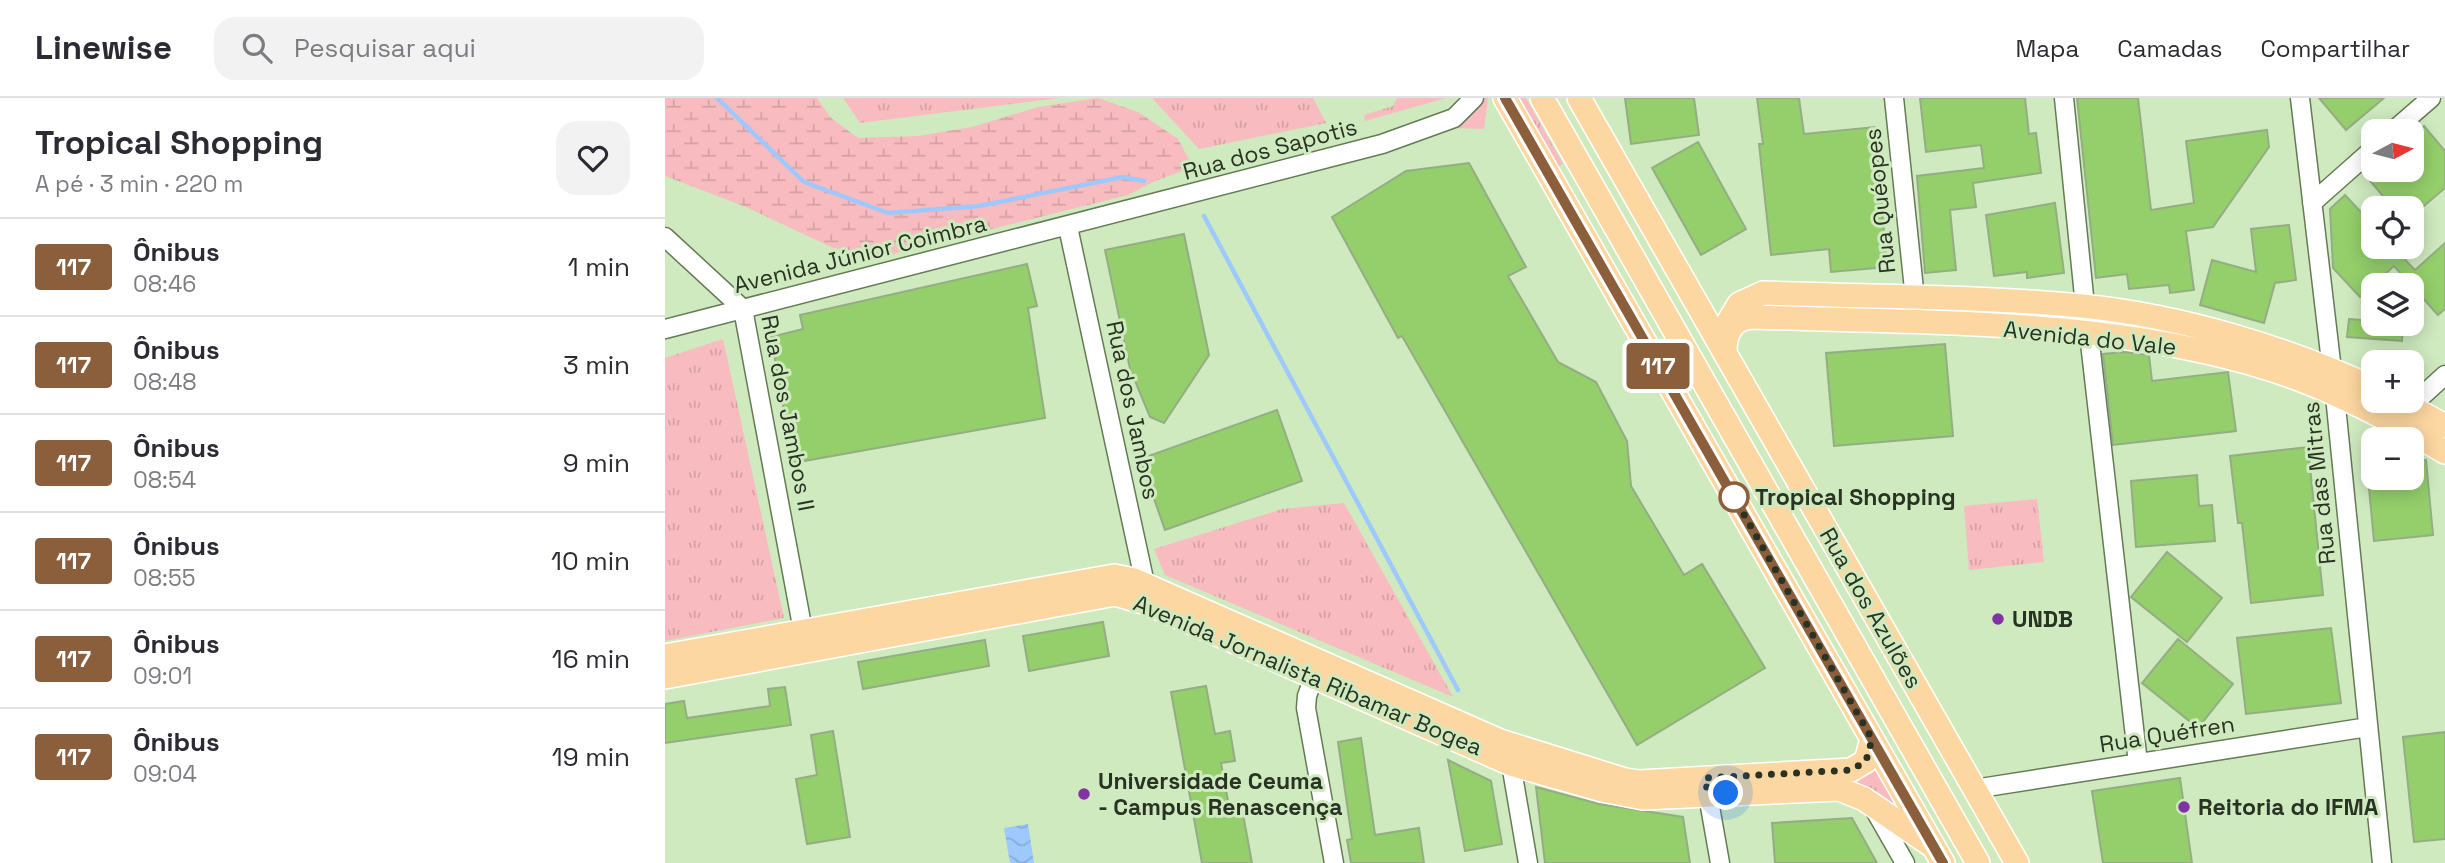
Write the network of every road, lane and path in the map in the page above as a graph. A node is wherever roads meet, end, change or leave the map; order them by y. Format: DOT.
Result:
graph roads {
  1 [pos="1474,98"];
  2 [pos="1505,98"];
  3 [pos="1542,98"];
  4 [pos="1579,98"];
  5 [pos="1894,98"];
  6 [pos="2064,98"];
  7 [pos="2300,98"];
  8 [pos="2431,98"];
  9 [pos="2407,119"];
  10 [pos="2361,159"];
  11 [pos="2312,202"];
  12 [pos="1068,227"];
  13 [pos="665,237"];
  14 [pos="1915,299"];
  15 [pos="1964,301"];
  16 [pos="2085,306"];
  17 [pos="743,309"];
  18 [pos="2198,327"];
  19 [pos="2011,328"];
  20 [pos="665,329"];
  21 [pos="2089,334"];
  22 [pos="2139,340"];
  23 [pos="1725,346"];
  24 [pos="2331,369"];
  25 [pos="2445,375"];
  26 [pos="2361,383"];
  27 [pos="1743,384"];
  28 [pos="2424,390"];
  29 [pos="2335,396"];
  30 [pos="2422,413"];
  31 [pos="2445,426"];
  32 [pos="2445,452"];
  33 [pos="1772,502"];
  34 [pos="1147,594"];
  35 [pos="803,631"];
  36 [pos="665,656"];
  37 [pos="1317,669"];
  38 [pos="665,677"];
  39 [pos="2368,727"];
  40 [pos="1872,739"];
  41 [pos="2138,763"];
  42 [pos="1511,764"];
  43 [pos="1706,786"];
  44 [pos="1974,789"];
  45 [pos="1872,804"];
  46 [pos="1939,855"];
  47 [pos="1334,863"];
  48 [pos="1528,863"];
  49 [pos="1720,863"];
  50 [pos="1905,863"];
  51 [pos="1978,863"];
  52 [pos="1992,863"];
  53 [pos="2017,863"];
  54 [pos="2382,863"];
  1 -- 12 [label="street, Rua dos Sapotis"];
  2 -- 40 [label="main road"];
  3 -- 33 [label="main road"];
  4 -- 23 [label="main road, Rua dos Azulões"];
  5 -- 14 [label="street, Rua Quéopes"];
  6 -- 16 [label="street"];
  7 -- 11 [label="street, Rua das Mitras"];
  8 -- 9 [label="street"];
  10 -- 11 [label="street"];
  11 -- 24 [label="street, Rua das Mitras"];
  12 -- 17 [label="street, Avenida Júnior Coimbra"];
  12 -- 34 [label="street, Rua dos Jambos"];
  13 -- 17 [label="street, Rua dos Jambos II"];
  14 -- 15 [label="main road, Avenida do Vale"];
  14 -- 23 [label="main road, Avenida do Vale"];
  15 -- 16 [label="main road, Avenida do Vale"];
  15 -- 19 [label="main road"];
  16 -- 18 [label="main road, Avenida do Vale"];
  17 -- 20 [label="street, Avenida Júnior Coimbra"];
  17 -- 35 [label="street, Rua dos Jambos II"];
  18 -- 22 [label="main road"];
  18 -- 24 [label="main road, Avenida do Vale"];
  19 -- 21 [label="main road, Avenida do Vale"];
  19 -- 23 [label="main road, Avenida do Vale"];
  21 -- 22 [label="main road, Avenida do Vale"];
  21 -- 41 [label="street"];
  22 -- 29 [label="main road, Avenida do Vale"];
  23 -- 27 [label="main road, Rua dos Azulões"];
  24 -- 26 [label="main road, Avenida do Vale"];
  24 -- 29 [label="street, Rua das Mitras"];
  25 -- 28 [label="street"];
  27 -- 33 [label="main road"];
  27 -- 44 [label="main road, Rua dos Azulões"];
  29 -- 32 [label="main road, Avenida do Vale"];
  29 -- 39 [label="street, Rua das Mitras"];
  30 -- 31 [label="main road"];
  33 -- 51 [label="main road"];
  34 -- 35 [label="main road, Avenida Jornalista Ribamar Bogea"];
  34 -- 37 [label="main road, Avenida Jornalista Ribamar Bogea"];
  34 -- 38 [label="main road, Avenida Jornalista Ribamar Bogea"];
  35 -- 36 [label="main road, Avenida Jornalista Ribamar Bogea"];
  37 -- 42 [label="main road, Avenida Jornalista Ribamar Bogea"];
  37 -- 43 [label="main road, Avenida Jornalista Ribamar Bogea"];
  37 -- 47 [label="street"];
  39 -- 41 [label="street, Rua Quéfren"];
  39 -- 54 [label="street, Rua das Mitras"];
  40 -- 43 [label="main road, Avenida Jornalista Ribamar Bogea"];
  40 -- 46 [label="main road"];
  41 -- 44 [label="street, Rua Quéfren"];
  42 -- 43 [label="main road, Avenida Jornalista Ribamar Bogea"];
  42 -- 48 [label="street"];
  43 -- 45 [label="main road, Avenida Jornalista Ribamar Bogea"];
  43 -- 49 [label="street"];
  44 -- 52 [label="main road"];
  44 -- 53 [label="main road, Rua dos Azulões"];
  45 -- 46 [label="main road, Avenida Jornalista Ribamar Bogea"];
  45 -- 50 [label="street"];
}
